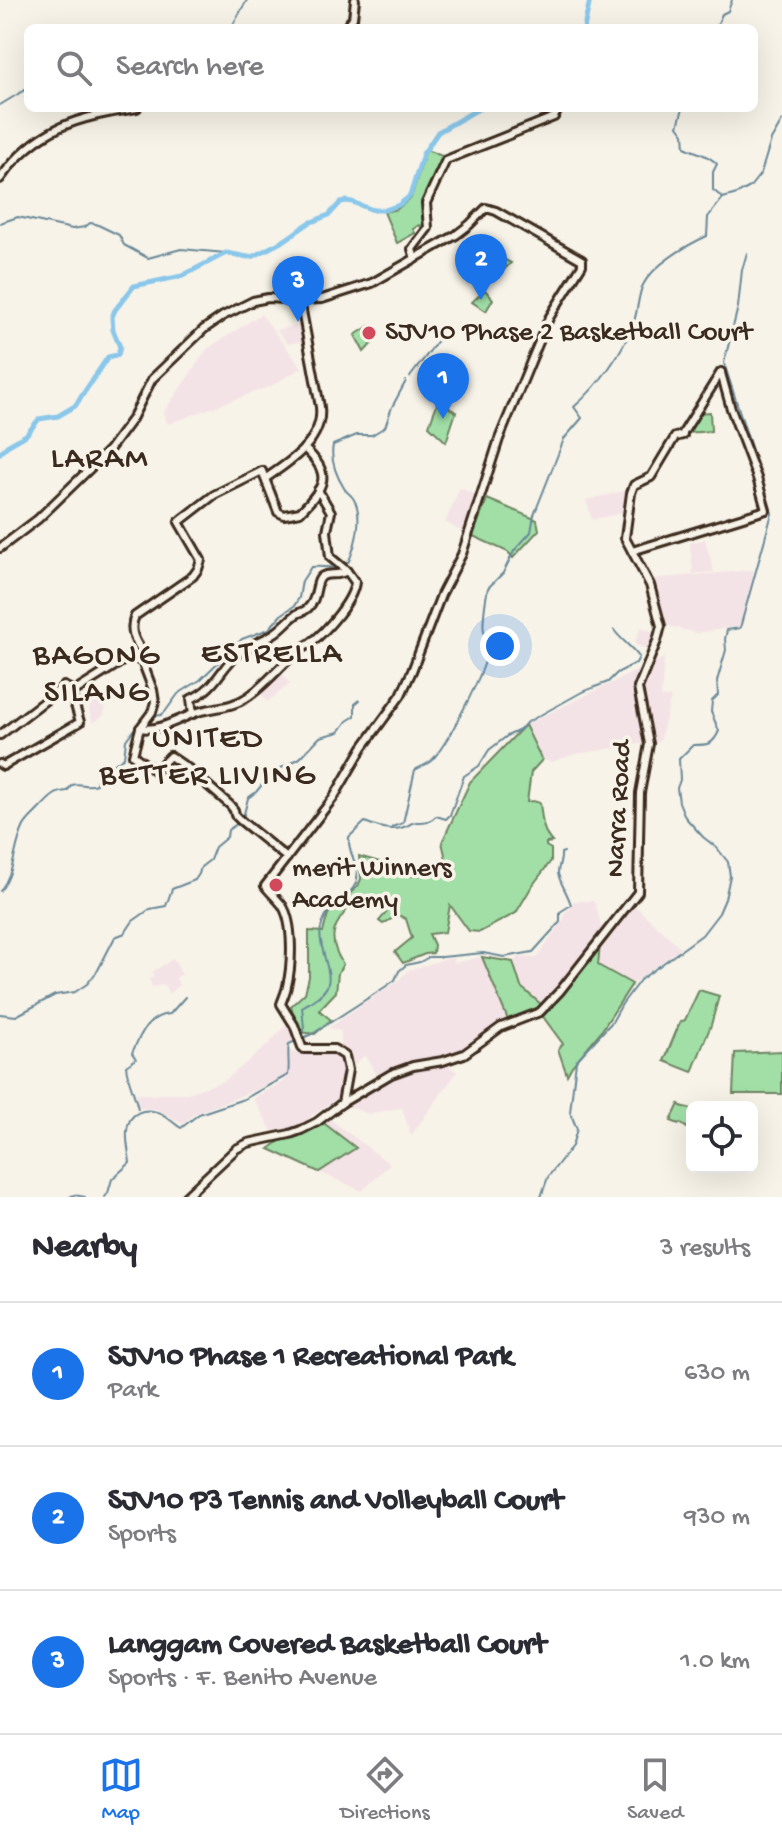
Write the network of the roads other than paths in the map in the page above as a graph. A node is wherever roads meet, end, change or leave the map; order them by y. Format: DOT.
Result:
graph roads {
  1 [pos="355,0"];
  2 [pos="348,24"];
  3 [pos="114,112"];
  4 [pos="557,112"];
  5 [pos="0,179"];
  6 [pos="415,259"];
  7 [pos="300,300"];
  8 [pos="304,448"];
  9 [pos="264,474"];
  10 [pos="318,490"];
  11 [pos="0,548"];
  12 [pos="632,551"];
  13 [pos="343,568"];
  14 [pos="142,658"];
  15 [pos="72,693"];
  16 [pos="193,714"];
  17 [pos="140,728"];
  18 [pos="0,735"];
  19 [pos="2,765"];
  20 [pos="287,858"];
  21 [pos="342,1103"];
  22 [pos="185,1197"];
  1 -- 2 [label="street"];
  3 -- 5 [label="street"];
  4 -- 6 [label="street"];
  6 -- 7 [label="street"];
  6 -- 20 [label="street"];
  7 -- 8 [label="street"];
  7 -- 11 [label="street"];
  8 -- 9 [label="street"];
  8 -- 10 [label="street"];
  9 -- 10 [label="street"];
  9 -- 14 [label="street"];
  10 -- 13 [label="street"];
  12 -- 12 [label="street, Narra Road"];
  12 -- 21 [label="street, Narra Road"];
  13 -- 16 [label="street"];
  13 -- 16 [label="street"];
  14 -- 15 [label="street"];
  14 -- 17 [label="street"];
  15 -- 18 [label="street"];
  15 -- 19 [label="street"];
  16 -- 17 [label="street"];
  17 -- 20 [label="street"];
  20 -- 21 [label="street"];
  21 -- 22 [label="street, Narra Road"];
}
